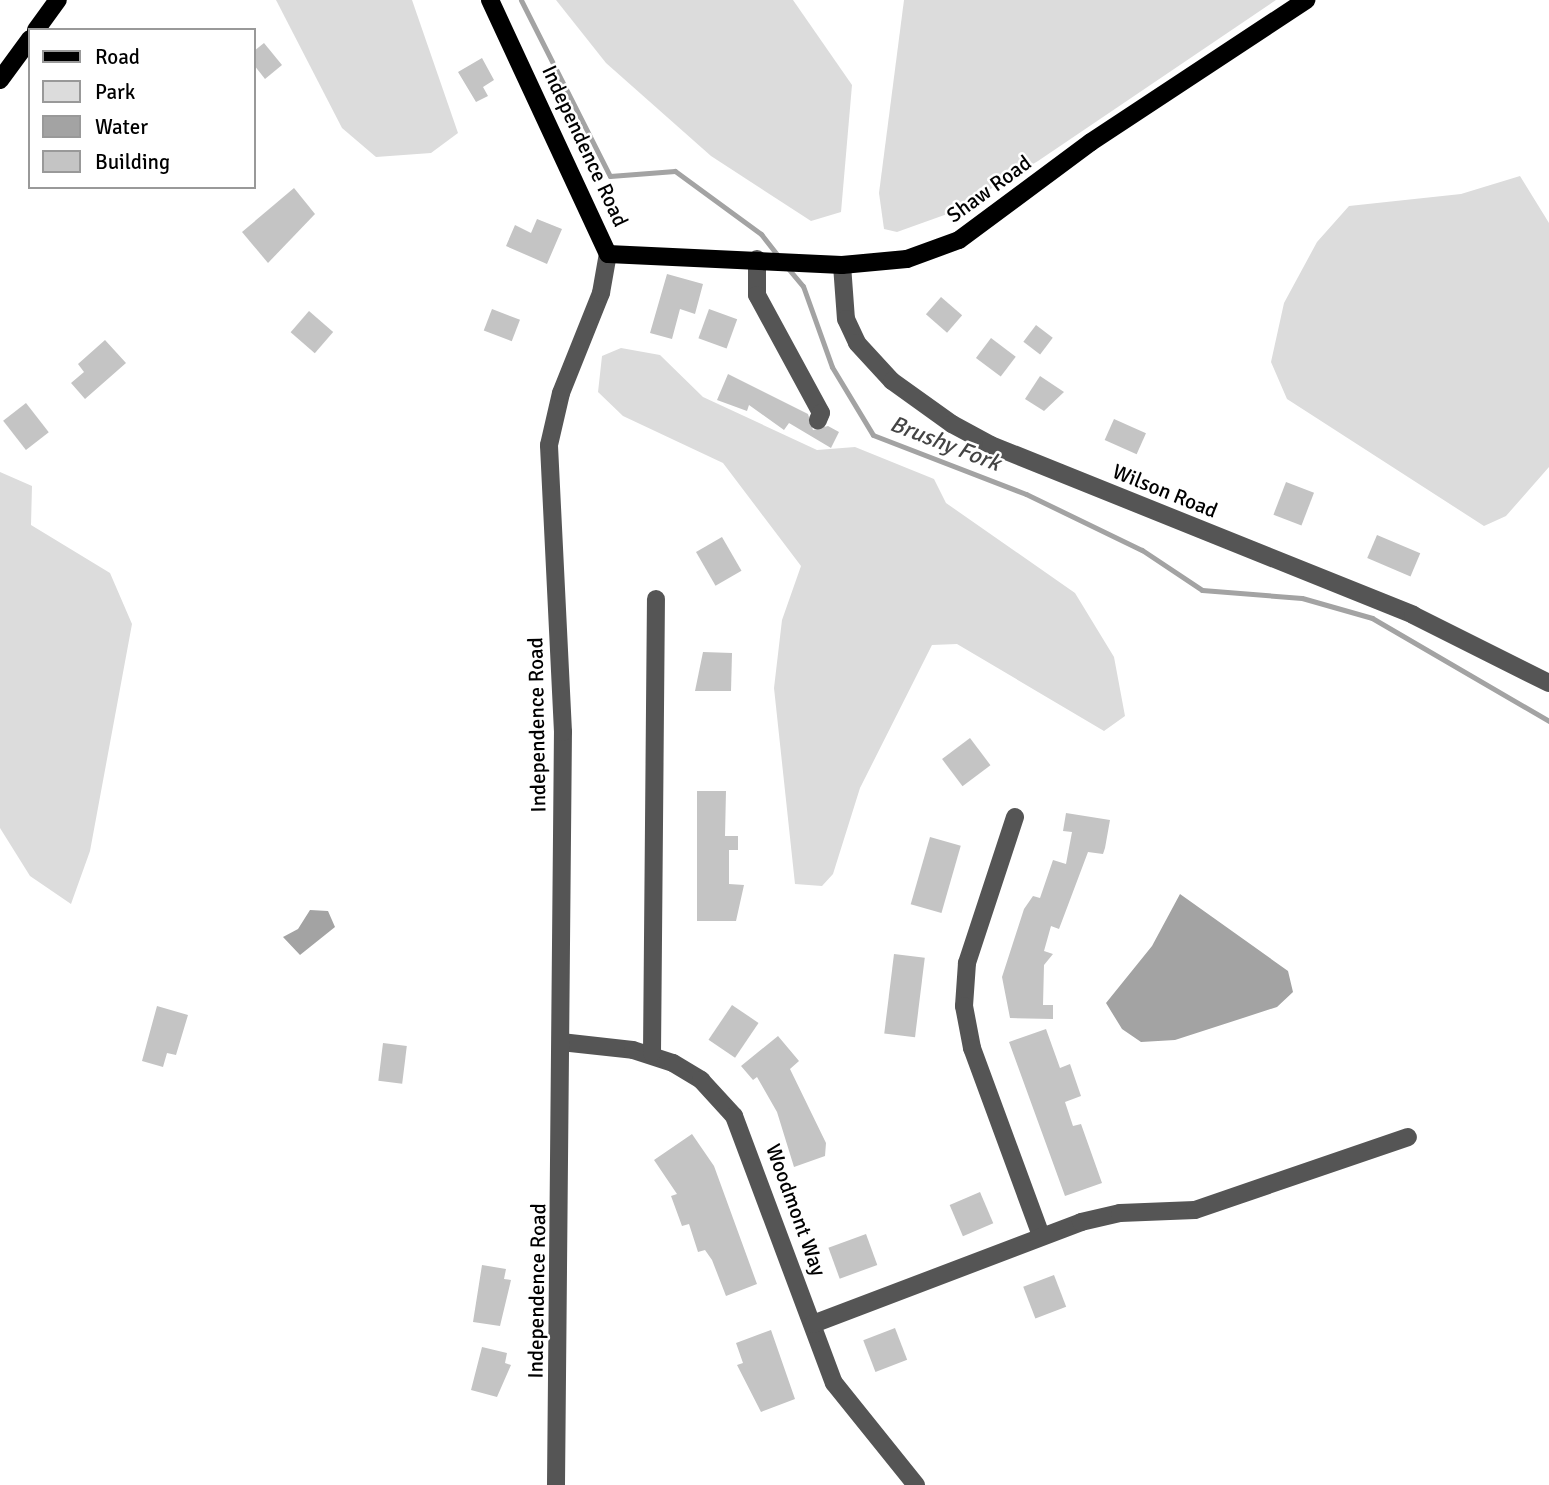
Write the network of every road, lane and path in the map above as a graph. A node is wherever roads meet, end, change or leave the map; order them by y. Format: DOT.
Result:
graph roads {
  1 [pos="58,0"];
  2 [pos="490,0"];
  3 [pos="1306,0"];
  4 [pos="37,28"];
  5 [pos="28,42"];
  6 [pos="0,80"];
  7 [pos="608,254"];
  8 [pos="757,259"];
  9 [pos="842,265"];
  10 [pos="818,420"];
  11 [pos="656,599"];
  12 [pos="1549,683"];
  13 [pos="1015,817"];
  14 [pos="561,1042"];
  15 [pos="652,1054"];
  16 [pos="1408,1137"];
  17 [pos="1041,1236"];
  18 [pos="813,1324"];
  19 [pos="556,1485"];
  20 [pos="916,1485"];
  1 -- 4 [label="main road"];
  2 -- 7 [label="main road, Independence Road"];
  3 -- 9 [label="main road, Shaw Road"];
  5 -- 6 [label="main road"];
  7 -- 8 [label="main road, Shaw Road"];
  7 -- 14 [label="street, Independence Road"];
  8 -- 9 [label="main road, Shaw Road"];
  8 -- 10 [label="street"];
  9 -- 12 [label="street, Wilson Road"];
  11 -- 15 [label="street"];
  13 -- 17 [label="street"];
  14 -- 15 [label="street, Woodmont Way"];
  14 -- 19 [label="street, Independence Road"];
  15 -- 18 [label="street, Woodmont Way"];
  16 -- 17 [label="street"];
  17 -- 18 [label="street"];
  18 -- 20 [label="street, Woodmont Way"];
}
